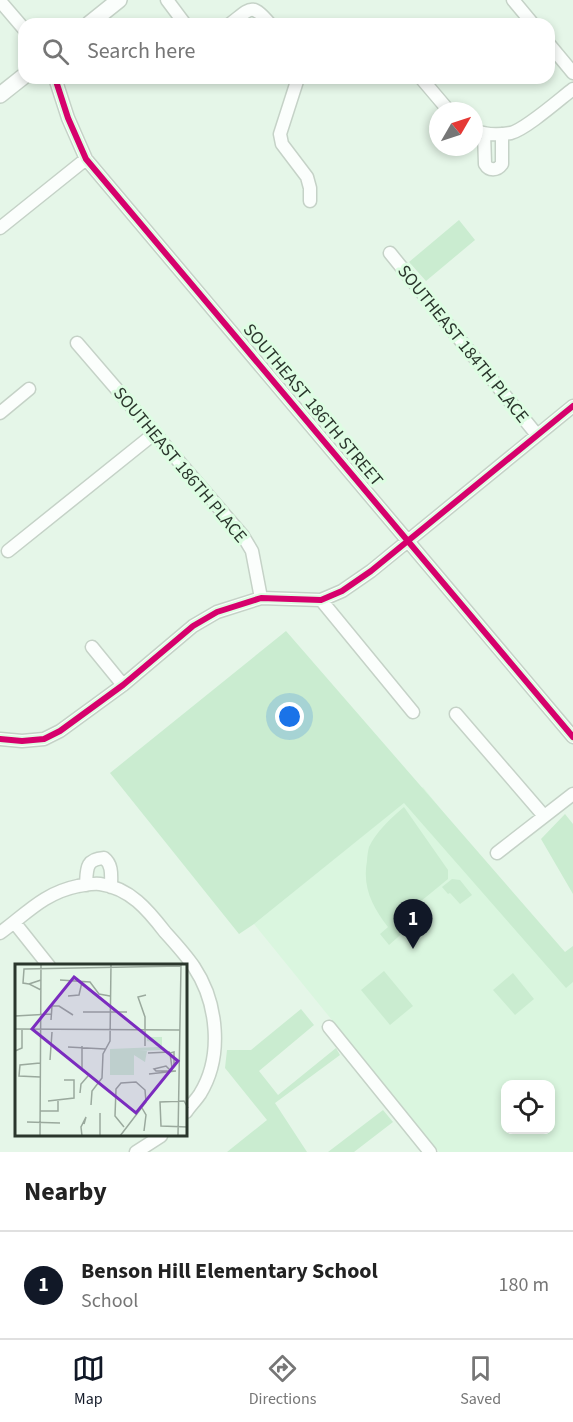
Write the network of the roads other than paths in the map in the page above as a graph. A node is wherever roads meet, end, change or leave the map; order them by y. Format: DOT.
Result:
graph roads {
  1 [pos="119,0"];
  2 [pos="166,0"];
  3 [pos="513,0"];
  4 [pos="0,1"];
  5 [pos="96,18"];
  6 [pos="180,18"];
  7 [pos="238,18"];
  8 [pos="265,18"];
  9 [pos="528,18"];
  10 [pos="18,22"];
  11 [pos="555,51"];
  12 [pos="573,73"];
  13 [pos="18,81"];
  14 [pos="57,84"];
  15 [pos="295,84"];
  16 [pos="426,84"];
  17 [pos="573,89"];
  18 [pos="0,95"];
  19 [pos="441,102"];
  20 [pos="483,132"];
  21 [pos="500,134"];
  22 [pos="483,153"];
  23 [pos="86,159"];
  24 [pos="310,201"];
  25 [pos="0,228"];
  26 [pos="390,253"];
  27 [pos="76,343"];
  28 [pos="29,388"];
  29 [pos="573,406"];
  30 [pos="0,412"];
  31 [pos="155,433"];
  32 [pos="537,435"];
  33 [pos="408,541"];
  34 [pos="8,551"];
  35 [pos="261,598"];
  36 [pos="321,600"];
  37 [pos="92,647"];
  38 [pos="123,685"];
  39 [pos="413,712"];
  40 [pos="456,714"];
  41 [pos="573,737"];
  42 [pos="0,739"];
  43 [pos="573,794"];
  44 [pos="544,816"];
  45 [pos="497,854"];
  46 [pos="86,885"];
  47 [pos="105,885"];
  48 [pos="14,922"];
  49 [pos="0,933"];
  50 [pos="47,964"];
  51 [pos="329,1027"];
  52 [pos="188,1109"];
  53 [pos="159,1137"];
  54 [pos="136,1152"];
  55 [pos="430,1152"];
  1 -- 5 [label="main road"];
  2 -- 6 [label="street"];
  3 -- 9 [label="street"];
  4 -- 10 [label="street"];
  7 -- 8 [label="street"];
  11 -- 12 [label="street"];
  13 -- 18 [label="main road"];
  14 -- 23 [label="street, SOUTHEAST 186TH STREET"];
  15 -- 24 [label="street"];
  16 -- 19 [label="street"];
  17 -- 21 [label="street"];
  20 -- 21 [label="street"];
  21 -- 22 [label="street"];
  23 -- 25 [label="street"];
  23 -- 33 [label="street, SOUTHEAST 186TH STREET"];
  26 -- 32 [label="street, SOUTHEAST 184TH PLACE"];
  27 -- 31 [label="street, SOUTHEAST 186TH PLACE"];
  28 -- 30 [label="street"];
  29 -- 32 [label="street"];
  31 -- 34 [label="street"];
  31 -- 35 [label="street, SOUTHEAST 186TH PLACE"];
  32 -- 33 [label="street"];
  33 -- 36 [label="street"];
  33 -- 41 [label="street, SOUTHEAST 186TH STREET"];
  35 -- 36 [label="street"];
  35 -- 38 [label="street"];
  36 -- 39 [label="street"];
  37 -- 38 [label="street"];
  38 -- 42 [label="street"];
  40 -- 44 [label="street"];
  43 -- 44 [label="street"];
  44 -- 45 [label="street"];
  46 -- 47 [label="street"];
  46 -- 47 [label="street"];
  46 -- 48 [label="street"];
  47 -- 52 [label="street"];
  48 -- 49 [label="street"];
  48 -- 50 [label="street"];
  51 -- 55 [label="street"];
  53 -- 54 [label="street"];
}
